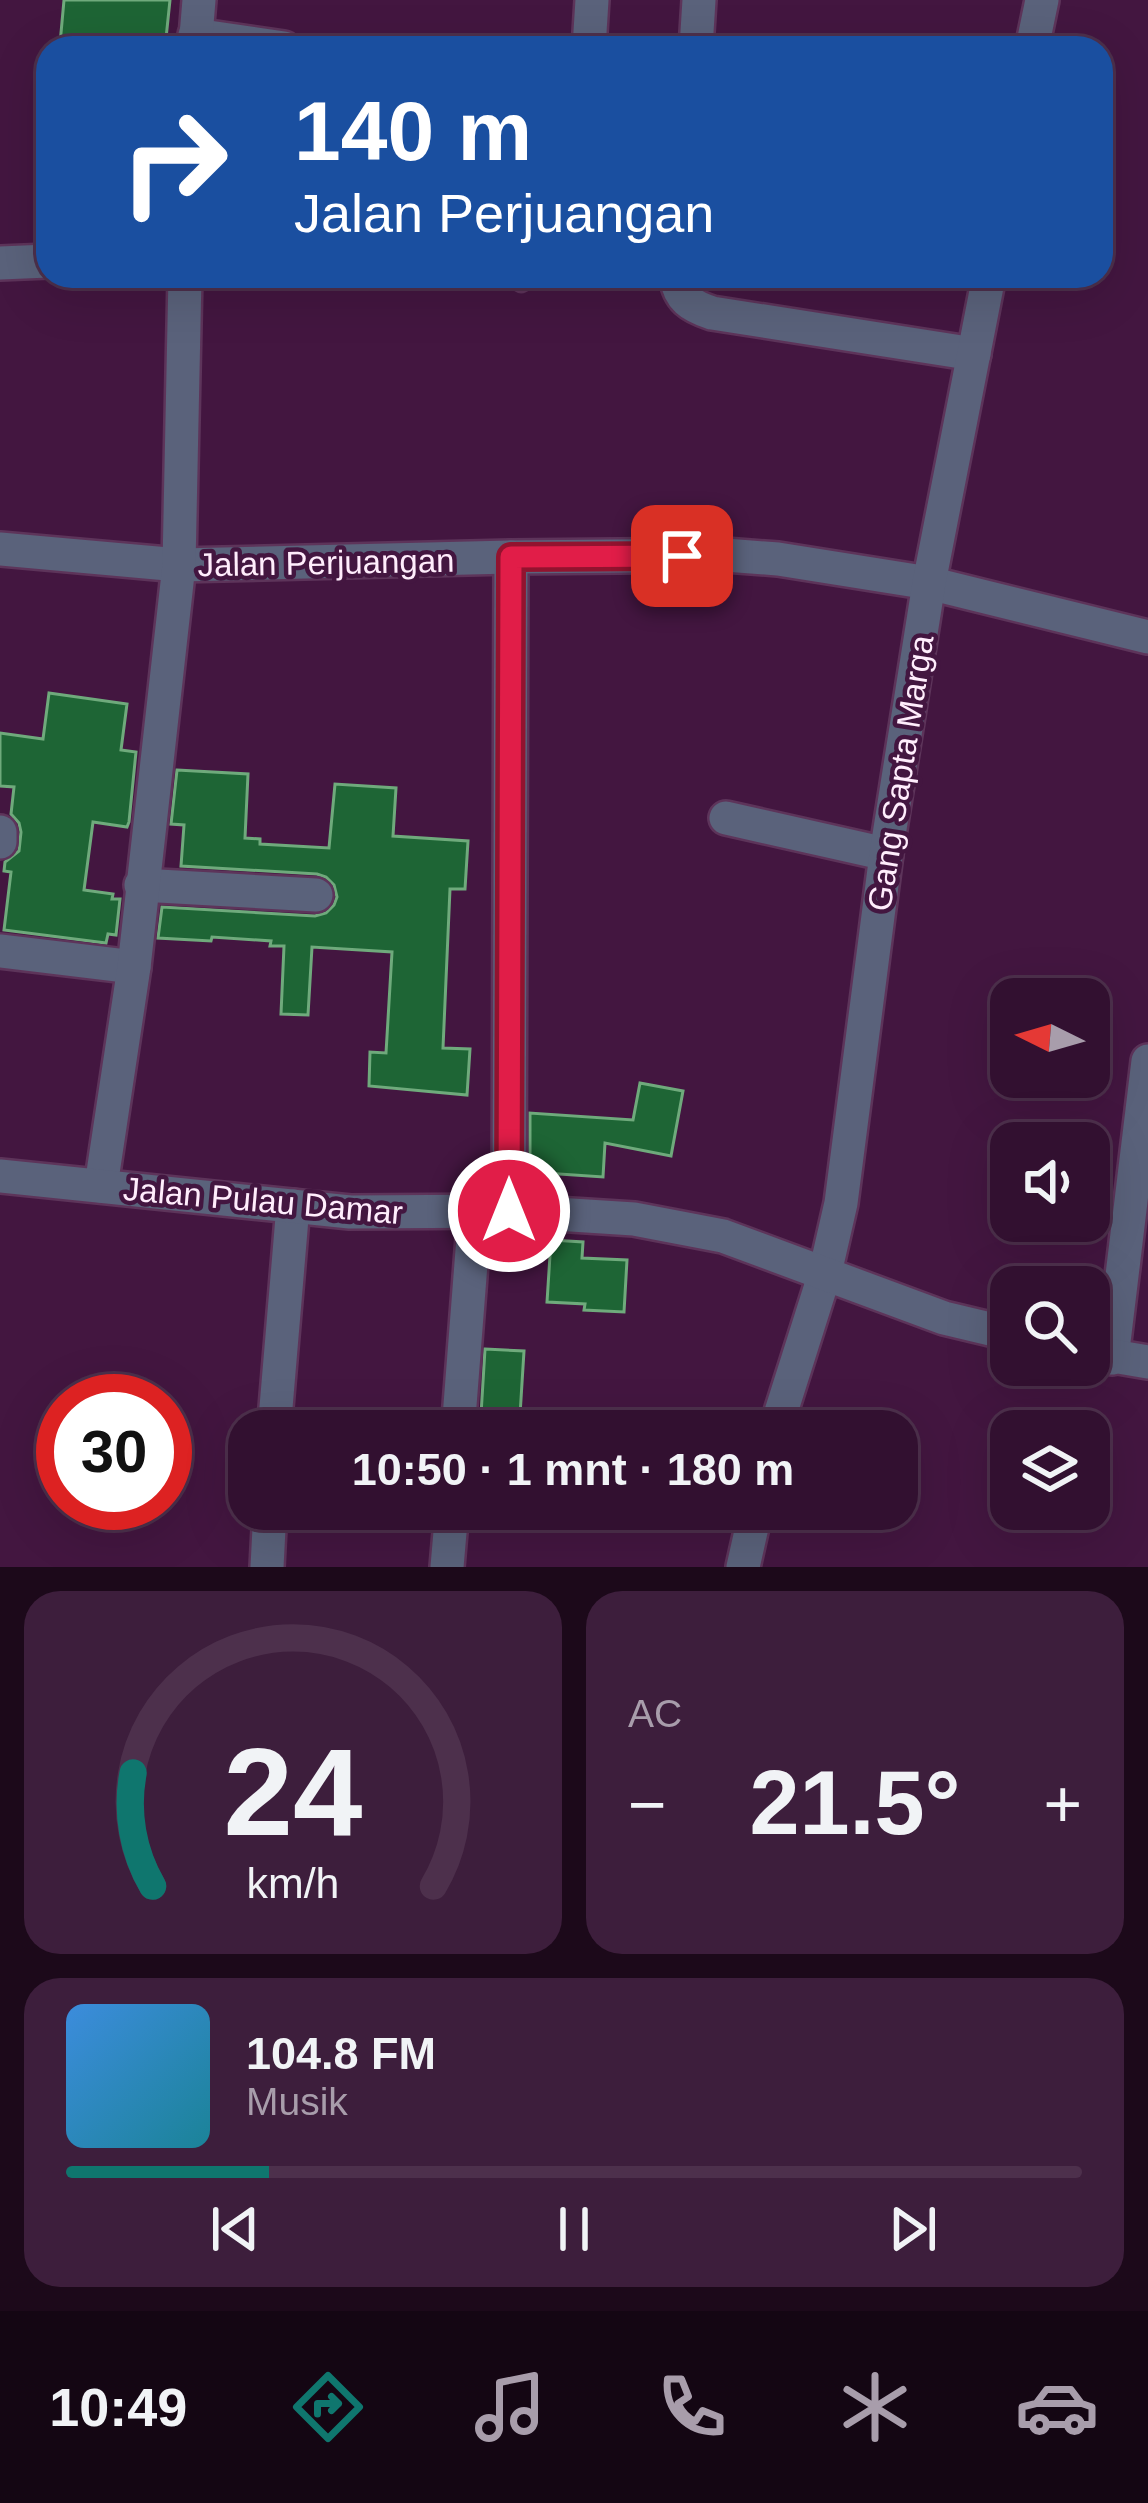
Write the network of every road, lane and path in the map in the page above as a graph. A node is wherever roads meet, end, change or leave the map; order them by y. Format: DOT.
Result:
graph roads {
  1 [pos="199,0"];
  2 [pos="592,0"];
  3 [pos="699,0"];
  4 [pos="1042,0"];
  5 [pos="196,36"];
  6 [pos="590,36"];
  7 [pos="697,36"];
  8 [pos="1035,36"];
  9 [pos="36,262"];
  10 [pos="0,263"];
  11 [pos="185,288"];
  12 [pos="680,288"];
  13 [pos="987,288"];
  14 [pos="974,354"];
  15 [pos="0,549"];
  16 [pos="511,557"];
  17 [pos="179,566"];
  18 [pos="929,583"];
  19 [pos="1148,637"];
  20 [pos="726,818"];
  21 [pos="0,832"];
  22 [pos="0,842"];
  23 [pos="886,854"];
  24 [pos="141,885"];
  25 [pos="316,895"];
  26 [pos="0,951"];
  27 [pos="134,967"];
  28 [pos="1148,1060"];
  29 [pos="1143,1134"];
  30 [pos="0,1176"];
  31 [pos="100,1186"];
  32 [pos="293,1206"];
  33 [pos="492,1211"];
  34 [pos="825,1273"];
  35 [pos="1110,1304"];
  36 [pos="990,1329"];
  37 [pos="1110,1356"];
  38 [pos="1148,1362"];
  39 [pos="276,1410"];
  40 [pos="461,1410"];
  41 [pos="782,1410"];
  42 [pos="269,1530"];
  43 [pos="450,1530"];
  44 [pos="751,1530"];
  45 [pos="267,1567"];
  46 [pos="447,1567"];
  47 [pos="743,1567"];
  1 -- 5 [label="street"];
  2 -- 6 [label="street"];
  3 -- 7 [label="street"];
  4 -- 8 [label="street"];
  9 -- 10 [label="street"];
  11 -- 17 [label="street"];
  12 -- 14 [label="street"];
  13 -- 14 [label="street, Gang Sapta Marga"];
  14 -- 18 [label="street, Gang Sapta Marga"];
  15 -- 17 [label="street, Jalan Perjuangan"];
  16 -- 17 [label="street, Jalan Perjuangan"];
  16 -- 18 [label="street, Jalan Perjuangan"];
  16 -- 33 [label="street"];
  17 -- 24 [label="street"];
  18 -- 19 [label="street, Jalan Perjuangan"];
  18 -- 23 [label="street, Gang Sapta Marga"];
  20 -- 23 [label="street"];
  21 -- 22 [label="street"];
  23 -- 34 [label="street, Gang Sapta Marga"];
  24 -- 25 [label="street"];
  24 -- 27 [label="street"];
  26 -- 27 [label="street"];
  27 -- 31 [label="street"];
  28 -- 29 [label="street"];
  29 -- 35 [label="street"];
  30 -- 31 [label="street, Jalan Pulau Damar"];
  31 -- 32 [label="street, Jalan Pulau Damar"];
  32 -- 33 [label="street, Jalan Pulau Damar"];
  32 -- 39 [label="street"];
  33 -- 34 [label="street, Jalan Pulau Damar"];
  33 -- 40 [label="street"];
  34 -- 36 [label="street, Jalan Pulau Damar"];
  34 -- 41 [label="street, Gang Sapta Marga"];
  37 -- 38 [label="street"];
  42 -- 45 [label="street"];
  43 -- 46 [label="street"];
  44 -- 47 [label="street"];
}
